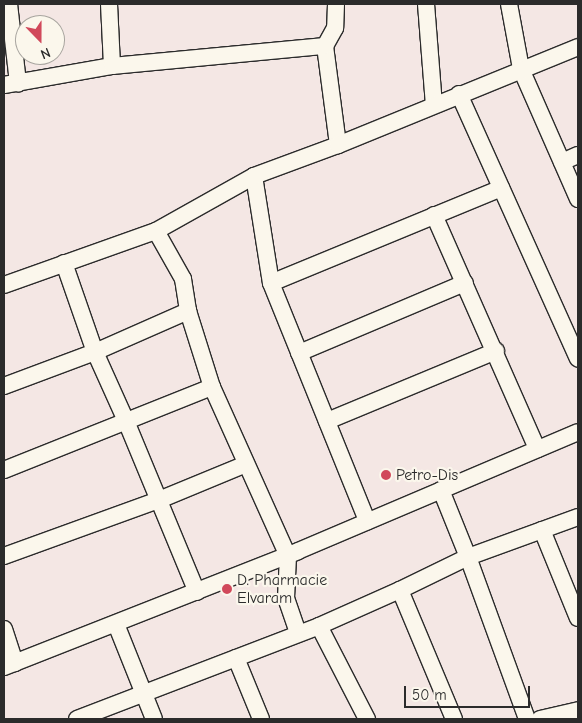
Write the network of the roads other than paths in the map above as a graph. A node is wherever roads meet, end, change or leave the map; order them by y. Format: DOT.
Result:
graph roads {
  1 [pos="9,4"];
  2 [pos="109,4"];
  3 [pos="336,4"];
  4 [pos="426,4"];
  5 [pos="509,4"];
  6 [pos="325,46"];
  7 [pos="578,47"];
  8 [pos="112,66"];
  9 [pos="521,69"];
  10 [pos="11,84"];
  11 [pos="458,94"];
  12 [pos="434,105"];
  13 [pos="338,145"];
  14 [pos="578,155"];
  15 [pos="562,162"];
  16 [pos="254,176"];
  17 [pos="502,188"];
  18 [pos="578,199"];
  19 [pos="434,215"];
  20 [pos="156,231"];
  21 [pos="64,263"];
  22 [pos="271,283"];
  23 [pos="465,283"];
  24 [pos="4,285"];
  25 [pos="188,312"];
  26 [pos="571,322"];
  27 [pos="95,352"];
  28 [pos="496,352"];
  29 [pos="299,353"];
  30 [pos="578,359"];
  31 [pos="4,386"];
  32 [pos="212,387"];
  33 [pos="126,421"];
  34 [pos="327,421"];
  35 [pos="578,432"];
  36 [pos="537,449"];
  37 [pos="246,464"];
  38 [pos="4,470"];
  39 [pos="441,490"];
  40 [pos="159,500"];
  41 [pos="578,517"];
  42 [pos="367,521"];
  43 [pos="542,530"];
  44 [pos="4,556"];
  45 [pos="288,556"];
  46 [pos="468,557"];
  47 [pos="400,590"];
  48 [pos="197,592"];
  49 [pos="578,618"];
  50 [pos="116,624"];
  51 [pos="319,626"];
  52 [pos="4,629"];
  53 [pos="298,633"];
  54 [pos="236,658"];
  55 [pos="9,665"];
  56 [pos="143,692"];
  57 [pos="578,710"];
  58 [pos="77,719"];
  59 [pos="154,719"];
  60 [pos="261,719"];
  61 [pos="367,719"];
  62 [pos="454,719"];
  63 [pos="527,719"];
  64 [pos="540,719"];
  1 -- 10 [label="street"];
  2 -- 8 [label="street"];
  3 -- 6 [label="street"];
  4 -- 12 [label="street"];
  5 -- 9 [label="street"];
  6 -- 8 [label="street"];
  6 -- 13 [label="street"];
  7 -- 9 [label="street"];
  8 -- 10 [label="street"];
  9 -- 11 [label="street"];
  9 -- 15 [label="street"];
  11 -- 12 [label="street"];
  11 -- 17 [label="street"];
  12 -- 13 [label="street"];
  13 -- 16 [label="street"];
  14 -- 15 [label="street"];
  15 -- 18 [label="street"];
  16 -- 20 [label="street"];
  16 -- 22 [label="street"];
  17 -- 19 [label="street"];
  17 -- 26 [label="street"];
  19 -- 22 [label="street"];
  19 -- 23 [label="street"];
  20 -- 21 [label="street"];
  20 -- 25 [label="street"];
  21 -- 24 [label="street"];
  21 -- 27 [label="street"];
  22 -- 29 [label="street"];
  23 -- 28 [label="street"];
  23 -- 29 [label="street"];
  25 -- 27 [label="street"];
  25 -- 32 [label="street"];
  26 -- 30 [label="street"];
  27 -- 31 [label="street"];
  27 -- 33 [label="street"];
  28 -- 34 [label="street"];
  28 -- 36 [label="street"];
  29 -- 34 [label="street"];
  32 -- 33 [label="street"];
  32 -- 37 [label="street"];
  33 -- 38 [label="street"];
  33 -- 40 [label="street"];
  34 -- 42 [label="street"];
  35 -- 36 [label="street"];
  36 -- 39 [label="street"];
  37 -- 40 [label="street"];
  37 -- 45 [label="street"];
  39 -- 42 [label="street"];
  39 -- 46 [label="street"];
  40 -- 44 [label="street"];
  40 -- 48 [label="street"];
  41 -- 43 [label="street"];
  42 -- 45 [label="street"];
  43 -- 46 [label="street"];
  43 -- 49 [label="street"];
  45 -- 48 [label="street"];
  45 -- 53 [label="street"];
  46 -- 47 [label="street"];
  46 -- 63 [label="street"];
  47 -- 51 [label="street"];
  47 -- 62 [label="street"];
  48 -- 50 [label="street"];
  50 -- 55 [label="street"];
  50 -- 56 [label="street"];
  51 -- 53 [label="street"];
  51 -- 61 [label="street"];
  52 -- 55 [label="street"];
  53 -- 54 [label="street"];
  54 -- 56 [label="street"];
  54 -- 60 [label="street"];
  56 -- 58 [label="street"];
  56 -- 59 [label="street"];
  57 -- 64 [label="street"];
}
